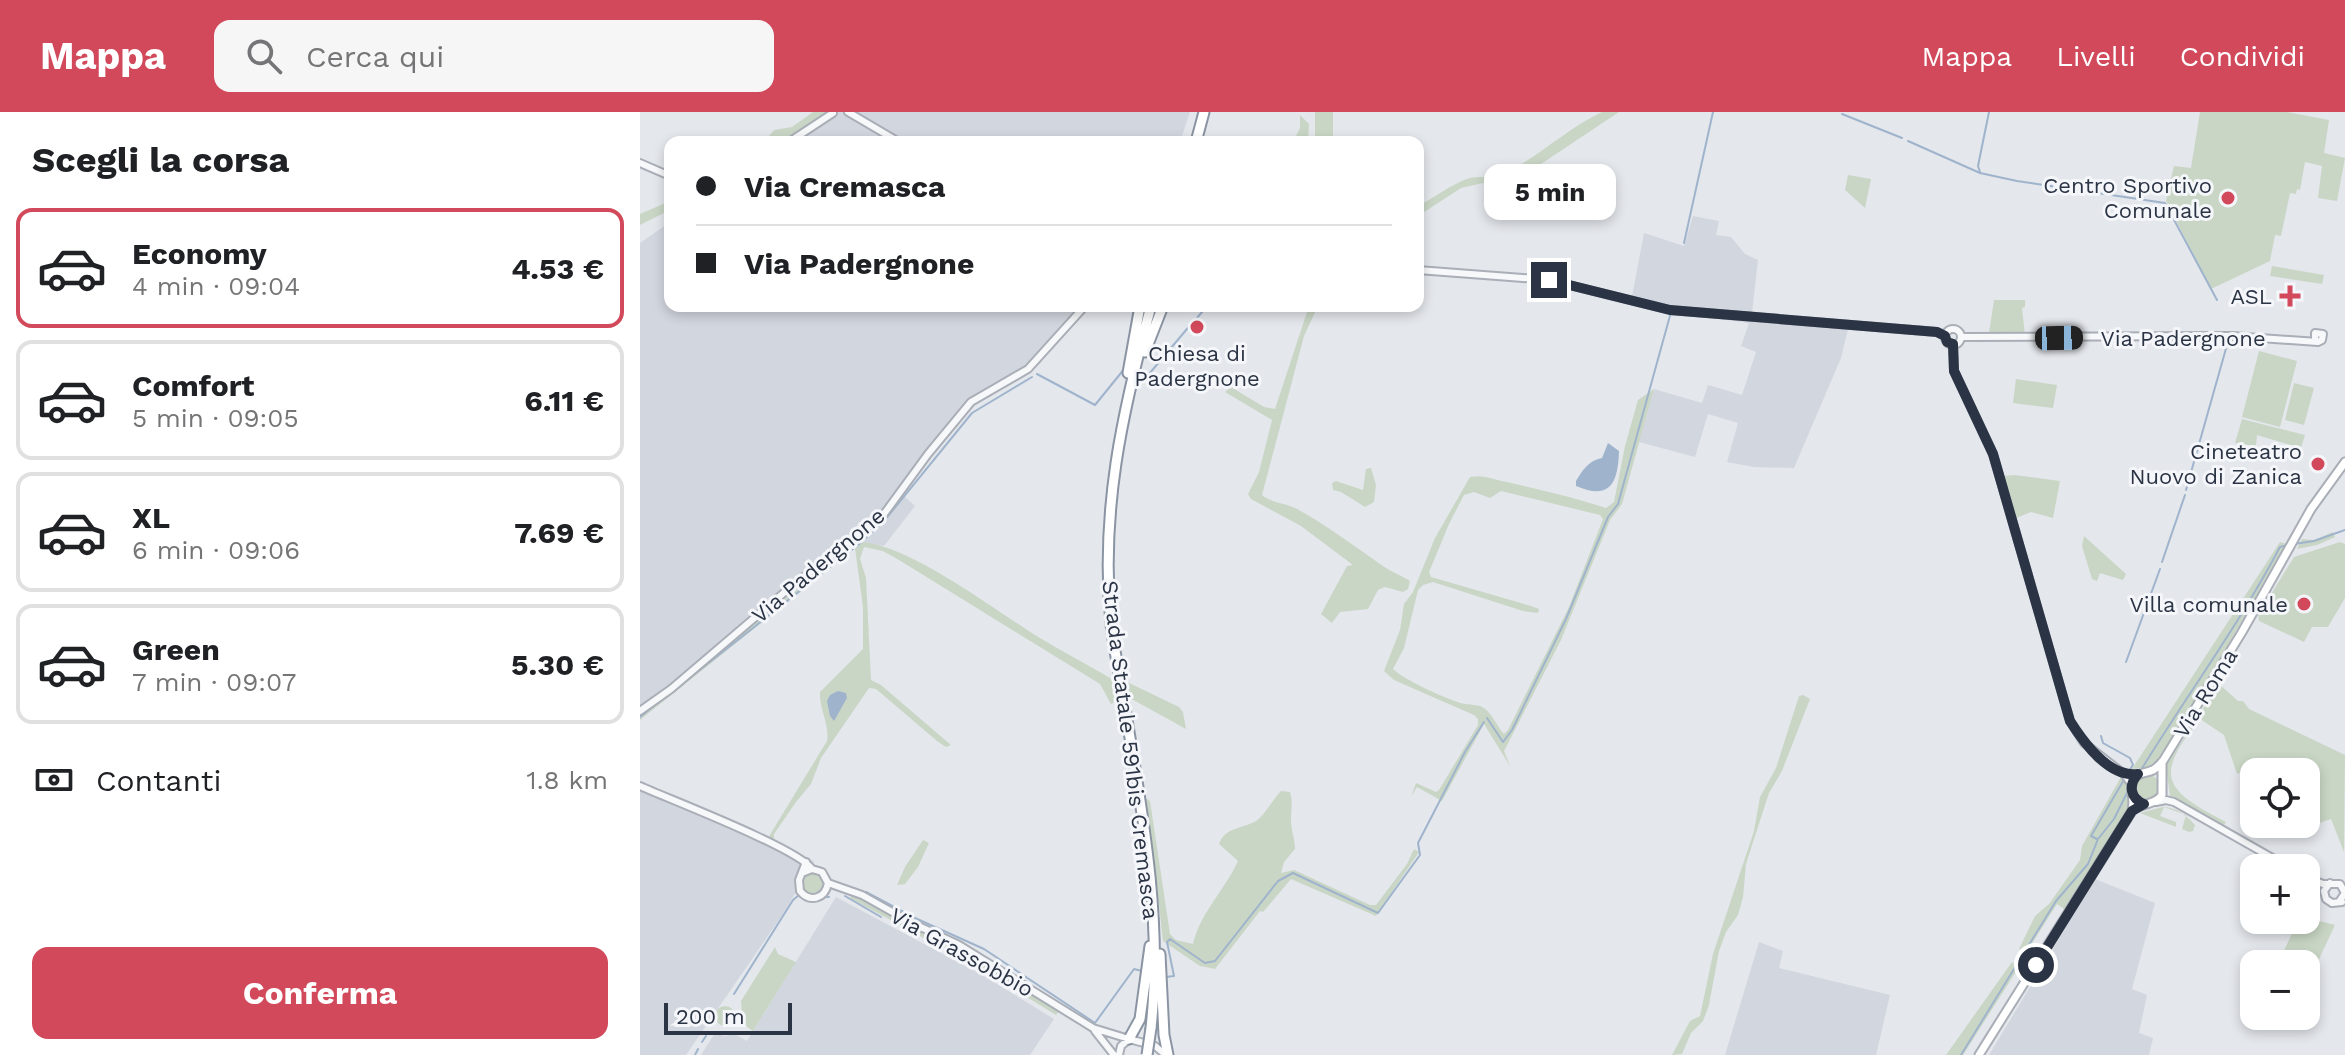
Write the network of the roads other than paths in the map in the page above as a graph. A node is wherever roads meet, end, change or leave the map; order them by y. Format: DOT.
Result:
graph roads {
  1 [pos="1204,112"];
  2 [pos="838,114"];
  3 [pos="800,136"];
  4 [pos="886,136"];
  5 [pos="1197,136"];
  6 [pos="640,163"];
  7 [pos="664,173"];
  8 [pos="1424,271"];
  9 [pos="1080,312"];
  10 [pos="1139,312"];
  11 [pos="1149,312"];
  12 [pos="1160,312"];
  13 [pos="1945,336"];
  14 [pos="1961,337"];
  15 [pos="2312,340"];
  16 [pos="1953,344"];
  17 [pos="1123,415"];
  18 [pos="2345,462"];
  19 [pos="640,711"];
  20 [pos="2163,761"];
  21 [pos="2120,771"];
  22 [pos="2151,772"];
  23 [pos="2138,774"];
  24 [pos="2161,779"];
  25 [pos="2132,785"];
  26 [pos="640,786"];
  27 [pos="2164,791"];
  28 [pos="2135,797"];
  29 [pos="2156,802"];
  30 [pos="2174,802"];
  31 [pos="2144,804"];
  32 [pos="2132,811"];
  33 [pos="2265,854"];
  34 [pos="806,862"];
  35 [pos="812,869"];
  36 [pos="802,873"];
  37 [pos="828,883"];
  38 [pos="2320,883"];
  39 [pos="2330,883"];
  40 [pos="2320,887"];
  41 [pos="840,888"];
  42 [pos="2345,893"];
  43 [pos="824,894"];
  44 [pos="2324,894"];
  45 [pos="2342,902"];
  46 [pos="1153,911"];
  47 [pos="1093,1028"];
  48 [pos="1129,1039"];
  49 [pos="1116,1055"];
  50 [pos="1147,1055"];
  51 [pos="1167,1055"];
  52 [pos="1979,1055"];
  1 -- 5 [label="highway"];
  2 -- 3 [label="street"];
  2 -- 4 [label="street"];
  6 -- 7 [label="street"];
  8 -- 13 [label="street, Via Padergnone"];
  9 -- 19 [label="street, Via Padergnone"];
  10 -- 17 [label="highway"];
  11 -- 17 [label="highway, Strada Statale 591bis Cremasca"];
  12 -- 17 [label="highway"];
  13 -- 14 [label="street, Via Padergnone"];
  13 -- 16 [label="street"];
  14 -- 15 [label="street, Via Padergnone"];
  14 -- 16 [label="street"];
  16 -- 21 [label="street"];
  17 -- 46 [label="highway, Strada Statale 591bis Cremasca"];
  18 -- 20 [label="main road, Via Roma"];
  20 -- 22 [label="main road, Via Roma"];
  20 -- 24 [label="main road, Via Roma"];
  21 -- 23 [label="street"];
  21 -- 25 [label="street"];
  22 -- 23 [label="main road"];
  22 -- 24 [label="main road"];
  23 -- 25 [label="main road"];
  24 -- 27 [label="main road, Via Roma"];
  25 -- 28 [label="main road"];
  26 -- 34 [label="street"];
  27 -- 29 [label="main road"];
  27 -- 30 [label="street"];
  28 -- 31 [label="main road"];
  28 -- 32 [label="main road"];
  29 -- 30 [label="street"];
  29 -- 31 [label="main road"];
  30 -- 33 [label="street"];
  31 -- 32 [label="main road"];
  32 -- 52 [label="main road"];
  34 -- 35 [label="street"];
  34 -- 36 [label="street"];
  35 -- 36 [label="street"];
  35 -- 37 [label="street"];
  36 -- 43 [label="street"];
  37 -- 41 [label="street, Via Grassobbio"];
  37 -- 43 [label="street"];
  38 -- 39 [label="street"];
  39 -- 42 [label="street"];
  39 -- 44 [label="street"];
  40 -- 44 [label="street"];
  41 -- 43 [label="street"];
  41 -- 47 [label="street, Via Grassobbio"];
  42 -- 45 [label="street"];
  44 -- 45 [label="street"];
  46 -- 48 [label="highway"];
  46 -- 50 [label="highway, Strada Statale 591bis Cremasca, bridge"];
  46 -- 51 [label="highway"];
  47 -- 48 [label="street, Via Grassobbio"];
  47 -- 49 [label="street, Via Grassobbio"];
  48 -- 49 [label="street, Via Grassobbio"];
  48 -- 51 [label="street, Via Grassobbio"];
}
